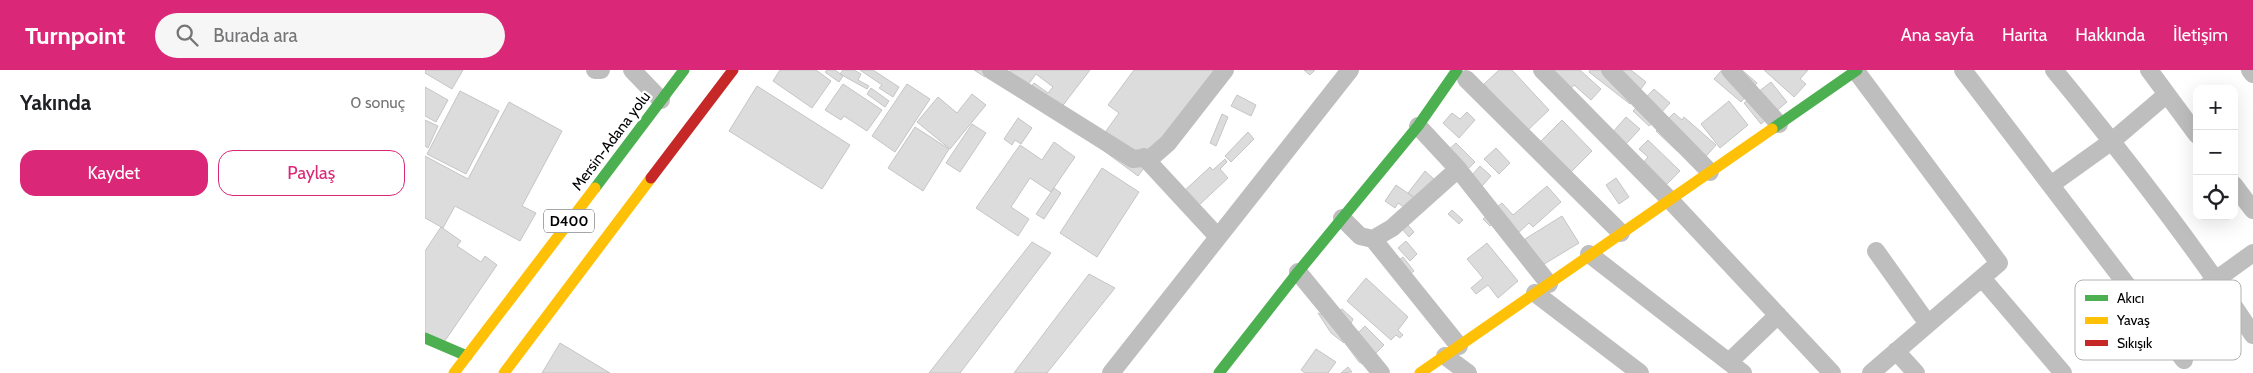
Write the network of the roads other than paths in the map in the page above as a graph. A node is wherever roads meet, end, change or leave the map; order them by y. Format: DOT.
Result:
graph roads {
  1 [pos="595,70"];
  2 [pos="601,70"];
  3 [pos="632,70"];
  4 [pos="683,70"];
  5 [pos="733,70"];
  6 [pos="991,70"];
  7 [pos="1225,70"];
  8 [pos="1351,70"];
  9 [pos="1541,70"];
  10 [pos="1610,70"];
  11 [pos="1730,70"];
  12 [pos="1857,70"];
  13 [pos="1963,70"];
  14 [pos="2054,70"];
  15 [pos="2149,70"];
  16 [pos="2250,70"];
  17 [pos="1465,73"];
  18 [pos="2253,74"];
  19 [pos="2166,95"];
  20 [pos="661,100"];
  21 [pos="1779,124"];
  22 [pos="1418,126"];
  23 [pos="2193,130"];
  24 [pos="2113,141"];
  25 [pos="1144,158"];
  26 [pos="1458,169"];
  27 [pos="1710,172"];
  28 [pos="2052,184"];
  29 [pos="2238,190"];
  30 [pos="1670,200"];
  31 [pos="2253,210"];
  32 [pos="1342,218"];
  33 [pos="1621,233"];
  34 [pos="1218,237"];
  35 [pos="1373,239"];
  36 [pos="1876,251"];
  37 [pos="2253,253"];
  38 [pos="1589,254"];
  39 [pos="1298,272"];
  40 [pos="1982,278"];
  41 [pos="2216,278"];
  42 [pos="2124,280"];
  43 [pos="2213,280"];
  44 [pos="1542,288"];
  45 [pos="1778,315"];
  46 [pos="2241,316"];
  47 [pos="1927,324"];
  48 [pos="2253,334"];
  49 [pos="425,338"];
  50 [pos="1452,351"];
  51 [pos="1896,352"];
  52 [pos="467,356"];
  53 [pos="1729,362"];
  54 [pos="454,373"];
  55 [pos="504,373"];
  56 [pos="1111,373"];
  57 [pos="1219,373"];
  58 [pos="1381,373"];
  59 [pos="1420,373"];
  60 [pos="1468,373"];
  61 [pos="1640,373"];
  62 [pos="1743,373"];
  63 [pos="1833,373"];
  64 [pos="1871,373"];
  65 [pos="1916,373"];
  66 [pos="2063,373"];
  1 -- 2 [label="street"];
  3 -- 20 [label="street"];
  4 -- 20 [label="main road, Mersin-Adana yolu / D400"];
  5 -- 55 [label="main road, D400"];
  6 -- 25 [label="street"];
  7 -- 25 [label="street"];
  8 -- 34 [label="street"];
  9 -- 30 [label="street"];
  10 -- 27 [label="street"];
  11 -- 21 [label="street"];
  12 -- 21 [label="main road"];
  12 -- 40 [label="street"];
  13 -- 28 [label="street"];
  14 -- 24 [label="street"];
  15 -- 19 [label="street"];
  16 -- 18 [label="street"];
  17 -- 22 [label="main road"];
  17 -- 33 [label="street"];
  19 -- 23 [label="street"];
  19 -- 24 [label="street"];
  20 -- 52 [label="main road, Mersin-Adana yolu / D400"];
  21 -- 27 [label="main road"];
  22 -- 26 [label="street"];
  22 -- 32 [label="main road"];
  24 -- 28 [label="street"];
  24 -- 41 [label="street"];
  25 -- 34 [label="street"];
  26 -- 35 [label="street"];
  26 -- 44 [label="street"];
  27 -- 30 [label="main road"];
  28 -- 42 [label="street"];
  29 -- 31 [label="street"];
  30 -- 33 [label="main road"];
  30 -- 45 [label="street"];
  32 -- 35 [label="street"];
  32 -- 39 [label="main road"];
  33 -- 38 [label="main road"];
  34 -- 56 [label="street"];
  35 -- 50 [label="street"];
  36 -- 47 [label="street"];
  37 -- 41 [label="street"];
  38 -- 44 [label="main road"];
  38 -- 53 [label="street"];
  39 -- 57 [label="main road"];
  39 -- 58 [label="street"];
  40 -- 47 [label="street"];
  40 -- 66 [label="street"];
  41 -- 43 [label="street"];
  44 -- 50 [label="main road"];
  44 -- 61 [label="street"];
  45 -- 53 [label="street"];
  45 -- 63 [label="street"];
  46 -- 48 [label="street"];
  47 -- 51 [label="street"];
  49 -- 52 [label="main road"];
  50 -- 59 [label="main road"];
  50 -- 60 [label="street"];
  51 -- 64 [label="street"];
  51 -- 65 [label="street"];
  52 -- 54 [label="main road, Mersin-Adana yolu / D400"];
  53 -- 62 [label="street"];
}
